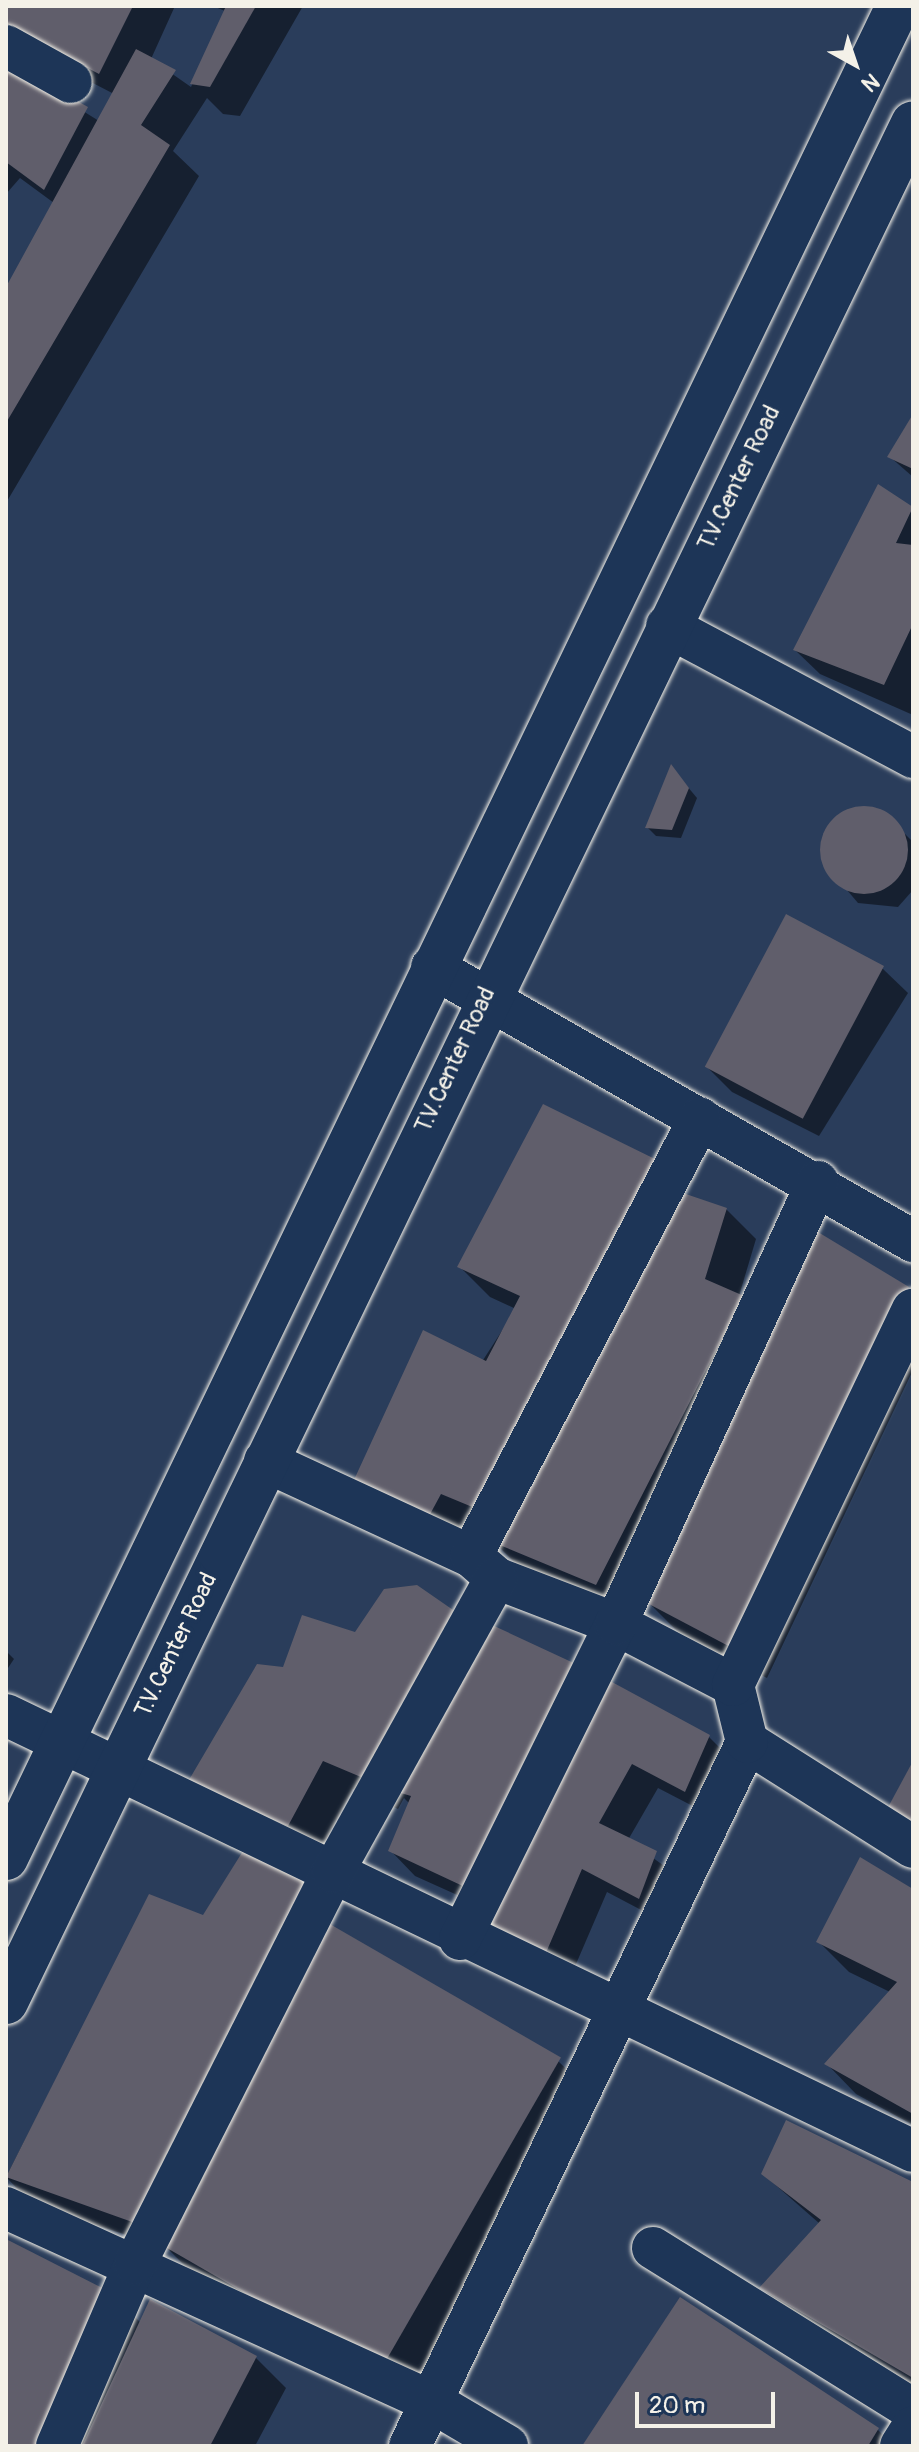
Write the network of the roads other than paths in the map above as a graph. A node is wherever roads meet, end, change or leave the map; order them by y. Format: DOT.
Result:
graph roads {
  1 [pos="898,6"];
  2 [pos="6,46"];
  3 [pos="71,82"];
  4 [pos="913,123"];
  5 [pos="667,626"];
  6 [pos="913,757"];
  7 [pos="432,967"];
  8 [pos="485,998"];
  9 [pos="700,1118"];
  10 [pos="817,1182"];
  11 [pos="913,1241"];
  12 [pos="913,1310"];
  13 [pos="265,1461"];
  14 [pos="484,1567"];
  15 [pos="616,1624"];
  16 [pos="733,1685"];
  17 [pos="6,1715"];
  18 [pos="747,1742"];
  19 [pos="60,1745"];
  20 [pos="117,1769"];
  21 [pos="913,1847"];
  22 [pos="6,1858"];
  23 [pos="333,1872"];
  24 [pos="460,1939"];
  25 [pos="6,2002"];
  26 [pos="619,2011"];
  27 [pos="913,2151"];
  28 [pos="6,2208"];
  29 [pos="653,2248"];
  30 [pos="135,2264"];
  31 [pos="434,2403"];
  32 [pos="913,2410"];
  33 [pos="913,2427"];
  34 [pos="57,2446"];
  35 [pos="410,2446"];
  36 [pos="507,2446"];
  37 [pos="901,2446"];
  1 -- 7 [label="street"];
  2 -- 3 [label="street"];
  4 -- 5 [label="street, T.V.Center Road"];
  5 -- 6 [label="street"];
  5 -- 8 [label="street, T.V.Center Road"];
  7 -- 8 [label="street"];
  7 -- 19 [label="street"];
  8 -- 9 [label="street"];
  8 -- 13 [label="street, T.V.Center Road"];
  9 -- 10 [label="street"];
  9 -- 14 [label="street"];
  10 -- 11 [label="street"];
  10 -- 15 [label="street"];
  12 -- 16 [label="street"];
  13 -- 14 [label="street"];
  13 -- 20 [label="street, T.V.Center Road"];
  14 -- 15 [label="street"];
  14 -- 23 [label="street"];
  15 -- 16 [label="street"];
  15 -- 24 [label="street"];
  16 -- 18 [label="street"];
  17 -- 19 [label="street"];
  18 -- 21 [label="street"];
  18 -- 26 [label="street"];
  19 -- 20 [label="street"];
  19 -- 22 [label="street"];
  20 -- 23 [label="street"];
  20 -- 25 [label="street, T.V.Center Road"];
  23 -- 24 [label="street"];
  23 -- 30 [label="street"];
  24 -- 26 [label="street"];
  26 -- 27 [label="street"];
  26 -- 31 [label="street"];
  28 -- 30 [label="street"];
  29 -- 32 [label="street"];
  30 -- 31 [label="street"];
  30 -- 34 [label="street"];
  31 -- 35 [label="street"];
  31 -- 36 [label="street"];
  33 -- 37 [label="street"];
}
